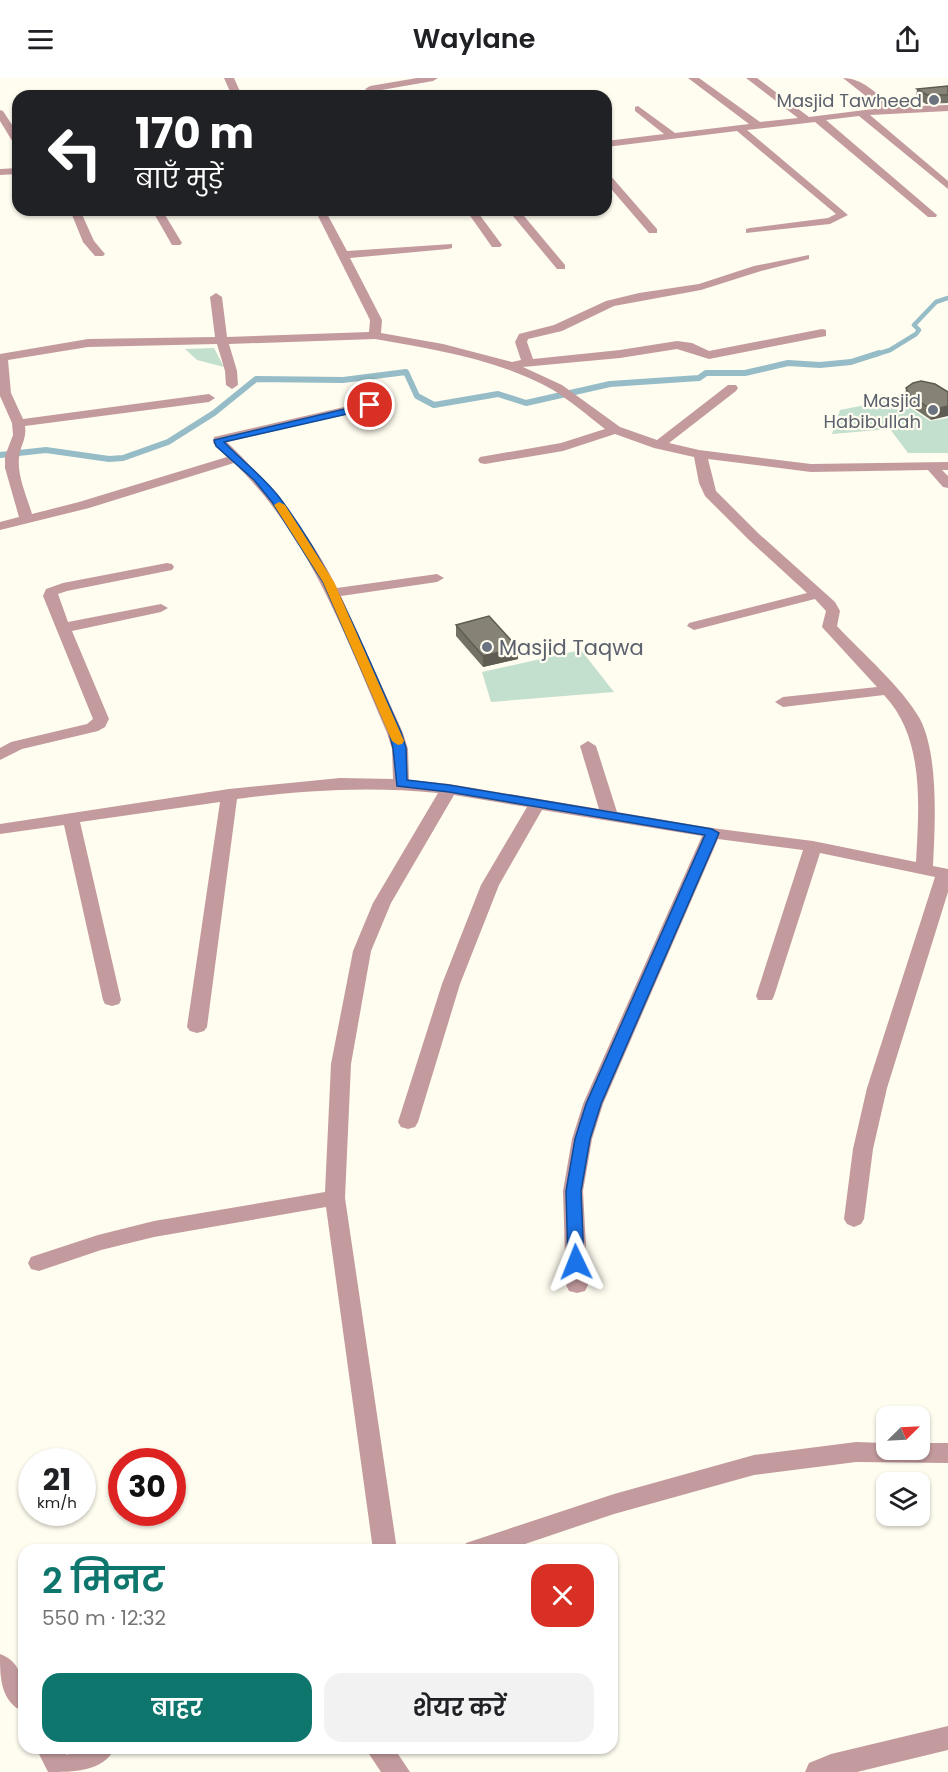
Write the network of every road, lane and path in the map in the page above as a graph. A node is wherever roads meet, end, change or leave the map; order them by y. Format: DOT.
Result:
graph roads {
  1 [pos="433,78"];
  2 [pos="693,78"];
  3 [pos="751,78"];
  4 [pos="848,78"];
  5 [pos="381,90"];
  6 [pos="948,108"];
  7 [pos="638,109"];
  8 [pos="888,110"];
  9 [pos="0,113"];
  10 [pos="861,113"];
  11 [pos="813,120"];
  12 [pos="758,126"];
  13 [pos="739,128"];
  14 [pos="12,132"];
  15 [pos="673,136"];
  16 [pos="612,143"];
  17 [pos="612,184"];
  18 [pos="948,186"];
  19 [pos="932,215"];
  20 [pos="78,216"];
  21 [pos="160,216"];
  22 [pos="323,216"];
  23 [pos="475,216"];
  24 [pos="518,216"];
  25 [pos="653,231"];
  26 [pos="750,231"];
  27 [pos="176,243"];
  28 [pos="496,245"];
  29 [pos="448,246"];
  30 [pos="99,254"];
  31 [pos="344,255"];
  32 [pos="805,257"];
  33 [pos="561,267"];
  34 [pos="216,297"];
  35 [pos="822,333"];
  36 [pos="375,335"];
  37 [pos="223,340"];
  38 [pos="1,358"];
  39 [pos="528,363"];
  40 [pos="506,364"];
  41 [pos="232,385"];
  42 [pos="732,388"];
  43 [pos="209,398"];
  44 [pos="370,405"];
  45 [pos="18,423"];
  46 [pos="615,430"];
  47 [pos="659,445"];
  48 [pos="699,454"];
  49 [pos="237,458"];
  50 [pos="485,460"];
  51 [pos="948,466"];
  52 [pos="933,468"];
  53 [pos="948,484"];
  54 [pos="27,520"];
  55 [pos="0,526"];
  56 [pos="167,567"];
  57 [pos="436,578"];
  58 [pos="334,593"];
  59 [pos="819,594"];
  60 [pos="161,608"];
  61 [pos="694,626"];
  62 [pos="62,628"];
  63 [pos="887,690"];
  64 [pos="783,702"];
  65 [pos="588,746"];
  66 [pos="0,754"];
  67 [pos="401,784"];
  68 [pos="449,789"];
  69 [pos="229,794"];
  70 [pos="537,804"];
  71 [pos="610,816"];
  72 [pos="71,818"];
  73 [pos="0,829"];
  74 [pos="712,833"];
  75 [pos="813,846"];
  76 [pos="924,869"];
  77 [pos="946,874"];
  78 [pos="765,996"];
  79 [pos="112,1000"];
  80 [pos="196,1027"];
  81 [pos="408,1122"];
  82 [pos="335,1198"];
  83 [pos="854,1219"];
  84 [pos="39,1263"];
  85 [pos="577,1286"];
  86 [pos="948,1454"];
  87 [pos="384,1544"];
  88 [pos="493,1544"];
  89 [pos="0,1665"];
  90 [pos="18,1691"];
  91 [pos="948,1738"];
  92 [pos="53,1754"];
  93 [pos="92,1754"];
  94 [pos="383,1754"];
  95 [pos="63,1772"];
  96 [pos="397,1772"];
  97 [pos="818,1772"];
  1 -- 5 [label="street"];
  2 -- 12 [label="street"];
  3 -- 11 [label="street"];
  4 -- 8 [label="street"];
  6 -- 8 [label="street"];
  7 -- 15 [label="street"];
  8 -- 10 [label="street"];
  9 -- 14 [label="street"];
  10 -- 11 [label="street"];
  10 -- 18 [label="street"];
  11 -- 12 [label="street"];
  11 -- 19 [label="street"];
  12 -- 13 [label="street"];
  13 -- 15 [label="street"];
  13 -- 26 [label="street"];
  15 -- 16 [label="street"];
  17 -- 25 [label="street"];
  20 -- 30 [label="street"];
  21 -- 27 [label="street"];
  22 -- 31 [label="street"];
  23 -- 28 [label="street"];
  24 -- 33 [label="street"];
  29 -- 31 [label="street"];
  31 -- 36 [label="street"];
  32 -- 39 [label="street"];
  34 -- 37 [label="street"];
  35 -- 39 [label="street"];
  36 -- 37 [label="street"];
  36 -- 40 [label="street"];
  37 -- 38 [label="street"];
  37 -- 41 [label="street"];
  38 -- 45 [label="street"];
  39 -- 40 [label="street"];
  40 -- 46 [label="street"];
  42 -- 47 [label="street"];
  43 -- 45 [label="street"];
  44 -- 49 [label="street"];
  45 -- 54 [label="street"];
  46 -- 47 [label="street"];
  46 -- 50 [label="street"];
  47 -- 48 [label="street"];
  48 -- 52 [label="street"];
  48 -- 59 [label="street"];
  49 -- 54 [label="street"];
  49 -- 58 [label="street"];
  51 -- 52 [label="street"];
  52 -- 53 [label="street"];
  54 -- 55 [label="street"];
  56 -- 62 [label="street"];
  57 -- 58 [label="street"];
  58 -- 67 [label="street"];
  59 -- 61 [label="street"];
  59 -- 63 [label="street"];
  60 -- 62 [label="street"];
  62 -- 66 [label="street"];
  63 -- 64 [label="street"];
  63 -- 76 [label="street"];
  65 -- 71 [label="street"];
  67 -- 68 [label="street"];
  67 -- 69 [label="street"];
  68 -- 70 [label="street"];
  68 -- 82 [label="street"];
  69 -- 72 [label="street"];
  69 -- 80 [label="street"];
  70 -- 71 [label="street"];
  70 -- 81 [label="street"];
  71 -- 74 [label="street"];
  72 -- 73 [label="street"];
  72 -- 79 [label="street"];
  74 -- 75 [label="street"];
  74 -- 85 [label="street"];
  75 -- 76 [label="street"];
  75 -- 78 [label="street"];
  76 -- 77 [label="street"];
  77 -- 83 [label="street"];
  82 -- 84 [label="street"];
  82 -- 87 [label="street"];
  86 -- 88 [label="street"];
  89 -- 90 [label="street"];
  91 -- 97 [label="street"];
  92 -- 95 [label="street"];
  93 -- 95 [label="street"];
  94 -- 96 [label="street"];
}
